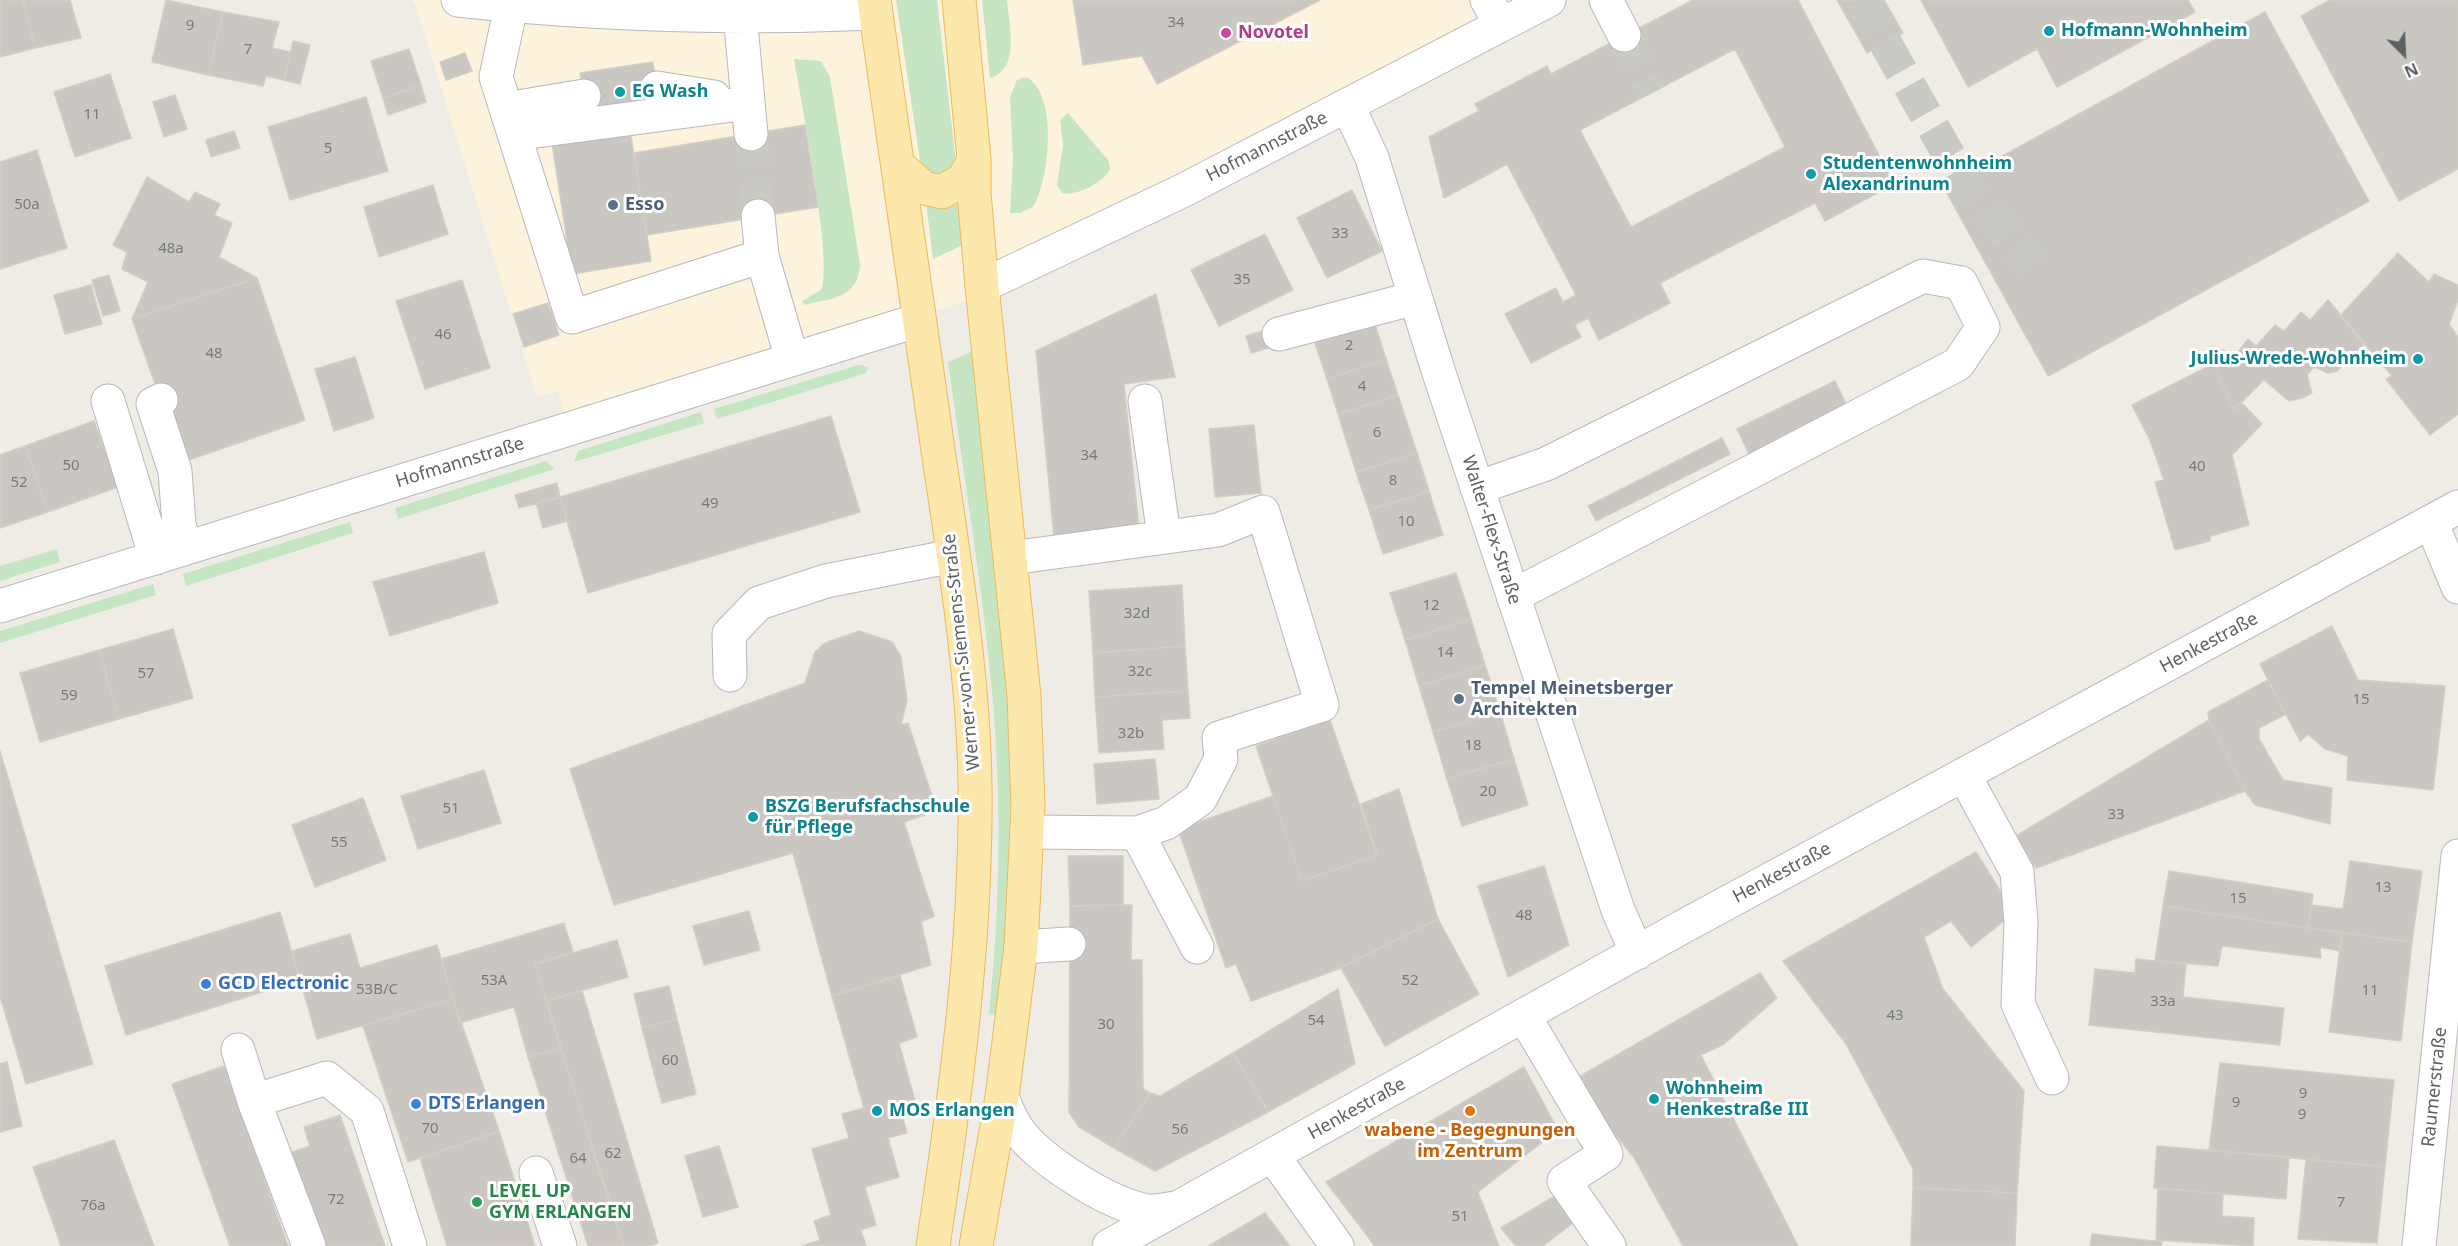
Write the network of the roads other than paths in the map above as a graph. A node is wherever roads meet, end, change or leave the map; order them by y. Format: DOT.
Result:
graph roads {
  1 [pos="458,0"];
  2 [pos="959,0"];
  3 [pos="1549,0"];
  4 [pos="1606,0"];
  5 [pos="511,6"];
  6 [pos="875,6"];
  7 [pos="1494,13"];
  8 [pos="740,14"];
  9 [pos="1624,35"];
  10 [pos="657,88"];
  11 [pos="584,96"];
  12 [pos="1348,106"];
  13 [pos="750,119"];
  14 [pos="510,121"];
  15 [pos="974,159"];
  16 [pos="900,167"];
  17 [pos="758,216"];
  18 [pos="762,256"];
  19 [pos="982,286"];
  20 [pos="1415,298"];
  21 [pos="919,320"];
  22 [pos="1279,334"];
  23 [pos="792,359"];
  24 [pos="161,400"];
  25 [pos="108,401"];
  26 [pos="1145,401"];
  27 [pos="1477,488"];
  28 [pos="2445,515"];
  29 [pos="1164,536"];
  30 [pos="171,553"];
  31 [pos="953,556"];
  32 [pos="1011,558"];
  33 [pos="2458,587"];
  34 [pos="1513,596"];
  35 [pos="0,606"];
  36 [pos="730,675"];
  37 [pos="1965,775"];
  38 [pos="1027,832"];
  39 [pos="1137,833"];
  40 [pos="2458,856"];
  41 [pos="2456,900"];
  42 [pos="1069,944"];
  43 [pos="1021,947"];
  44 [pos="1197,947"];
  45 [pos="1637,953"];
  46 [pos="1524,1016"];
  47 [pos="238,1050"];
  48 [pos="2052,1078"];
  49 [pos="1002,1097"];
  50 [pos="254,1101"];
  51 [pos="1273,1156"];
  52 [pos="536,1173"];
  53 [pos="1183,1207"];
  54 [pos="1599,1243"];
  55 [pos="309,1246"];
  56 [pos="410,1246"];
  57 [pos="560,1246"];
  58 [pos="933,1246"];
  59 [pos="975,1246"];
  60 [pos="1109,1246"];
  61 [pos="1337,1246"];
  62 [pos="2419,1246"];
  1 -- 5 [label="street"];
  2 -- 15 [label="main road"];
  3 -- 7 [label="street, Hofmannstraße"];
  4 -- 9 [label="street"];
  5 -- 8 [label="street"];
  5 -- 14 [label="street"];
  6 -- 8 [label="street"];
  6 -- 16 [label="main road, Werner-von-Siemens-Straße"];
  7 -- 12 [label="street, Hofmannstraße"];
  8 -- 13 [label="street"];
  10 -- 13 [label="street"];
  11 -- 14 [label="street"];
  12 -- 19 [label="street, Hofmannstraße"];
  12 -- 20 [label="street, Walter-Flex-Straße"];
  13 -- 14 [label="street"];
  14 -- 18 [label="street"];
  15 -- 16 [label="main road"];
  15 -- 19 [label="main road"];
  16 -- 21 [label="main road, Werner-von-Siemens-Straße"];
  17 -- 18 [label="street"];
  18 -- 23 [label="street"];
  19 -- 32 [label="main road"];
  20 -- 22 [label="street"];
  20 -- 27 [label="street, Walter-Flex-Straße"];
  21 -- 23 [label="street, Hofmannstraße"];
  21 -- 31 [label="main road, Werner-von-Siemens-Straße"];
  23 -- 30 [label="street, Hofmannstraße"];
  24 -- 30 [label="street"];
  25 -- 30 [label="street"];
  26 -- 29 [label="street"];
  27 -- 34 [label="street, Walter-Flex-Straße"];
  27 -- 34 [label="street"];
  28 -- 33 [label="street"];
  28 -- 37 [label="street, Henkestraße"];
  29 -- 32 [label="street"];
  29 -- 39 [label="street"];
  30 -- 35 [label="street, Hofmannstraße"];
  31 -- 36 [label="street"];
  31 -- 58 [label="main road, Werner-von-Siemens-Straße"];
  32 -- 38 [label="main road"];
  34 -- 45 [label="street, Walter-Flex-Straße"];
  37 -- 45 [label="street, Henkestraße"];
  37 -- 48 [label="street"];
  38 -- 39 [label="street"];
  38 -- 43 [label="main road"];
  39 -- 44 [label="street"];
  40 -- 41 [label="street, Raumerstraße"];
  41 -- 62 [label="street, Raumerstraße"];
  42 -- 43 [label="street"];
  43 -- 49 [label="main road"];
  45 -- 46 [label="street, Henkestraße"];
  46 -- 51 [label="street, Henkestraße"];
  46 -- 54 [label="street"];
  47 -- 50 [label="street"];
  49 -- 53 [label="street"];
  49 -- 59 [label="main road"];
  50 -- 55 [label="street"];
  50 -- 56 [label="street"];
  51 -- 53 [label="street, Henkestraße"];
  51 -- 61 [label="street"];
  52 -- 57 [label="street"];
  53 -- 60 [label="street, Henkestraße"];
}
